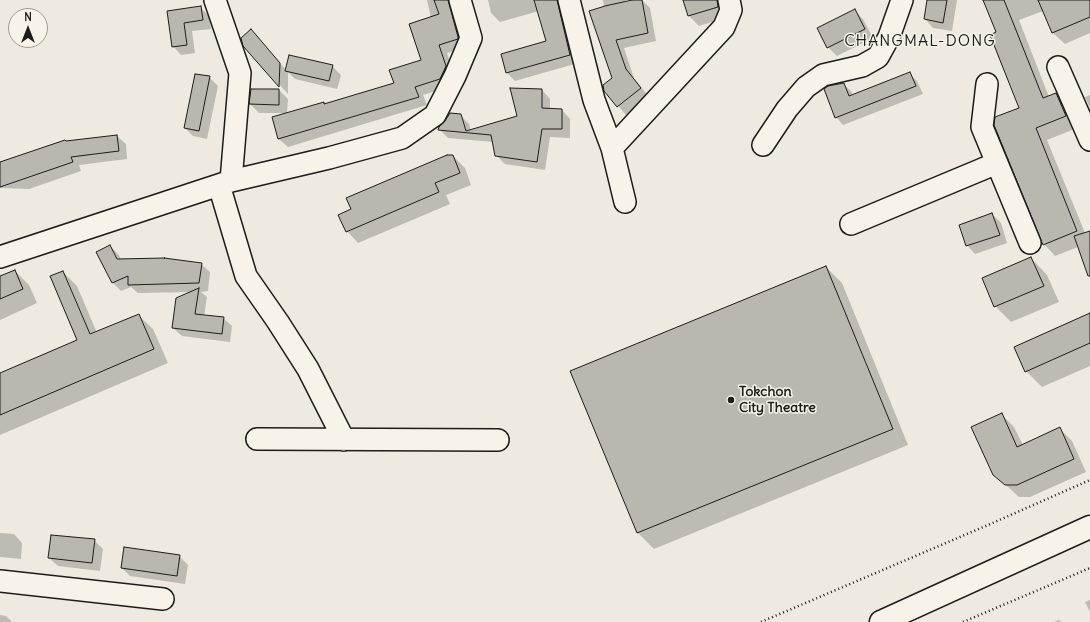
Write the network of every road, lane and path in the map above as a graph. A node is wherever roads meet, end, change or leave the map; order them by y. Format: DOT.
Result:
graph roads {
  1 [pos="215,0"];
  2 [pos="460,0"];
  3 [pos="570,0"];
  4 [pos="729,0"];
  5 [pos="902,0"];
  6 [pos="1058,67"];
  7 [pos="987,84"];
  8 [pos="1090,140"];
  9 [pos="763,145"];
  10 [pos="612,148"];
  11 [pos="997,163"];
  12 [pos="225,183"];
  13 [pos="625,202"];
  14 [pos="851,224"];
  15 [pos="1030,243"];
  16 [pos="0,257"];
  17 [pos="257,439"];
  18 [pos="344,440"];
  19 [pos="498,440"];
  20 [pos="1090,480"];
  21 [pos="1090,527"];
  22 [pos="1090,568"];
  23 [pos="0,581"];
  24 [pos="163,599"];
  25 [pos="761,622"];
  26 [pos="881,622"];
  27 [pos="963,622"];
  1 -- 12 [label="street"];
  2 -- 12 [label="street"];
  3 -- 10 [label="street"];
  4 -- 10 [label="street"];
  5 -- 9 [label="street"];
  6 -- 8 [label="street"];
  7 -- 11 [label="street"];
  10 -- 13 [label="street"];
  11 -- 14 [label="street"];
  11 -- 15 [label="street"];
  12 -- 16 [label="street"];
  12 -- 18 [label="street"];
  17 -- 18 [label="street"];
  18 -- 19 [label="street"];
  20 -- 25 [label="path"];
  21 -- 26 [label="main road"];
  22 -- 27 [label="path"];
  23 -- 24 [label="street"];
}
